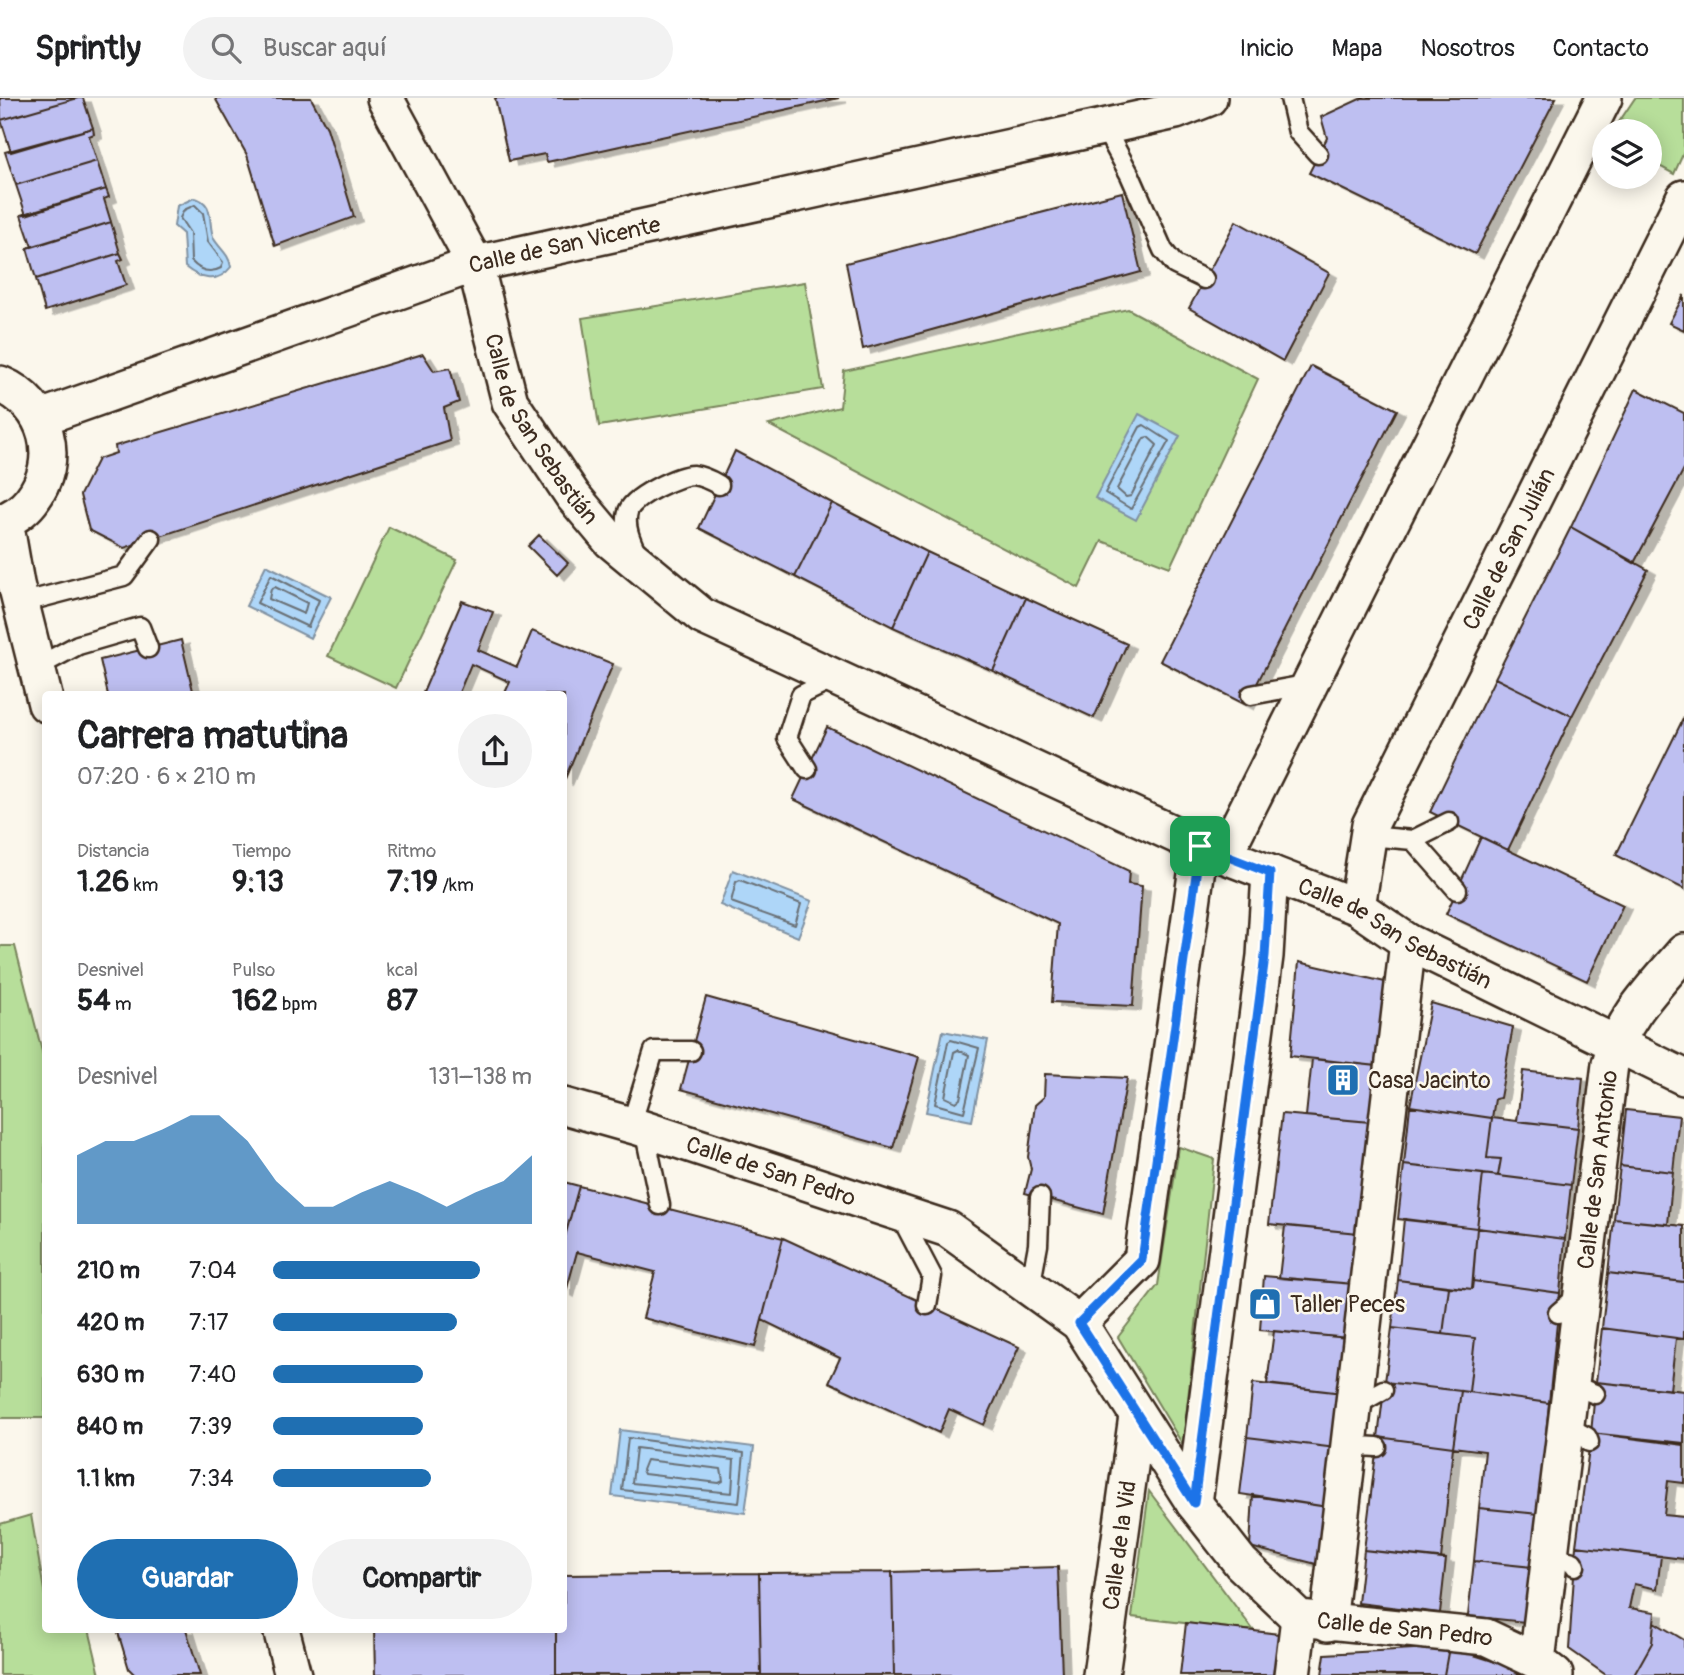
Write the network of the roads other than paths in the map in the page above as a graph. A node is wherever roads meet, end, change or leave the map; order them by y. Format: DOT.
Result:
graph roads {
  1 [pos="385,98"];
  2 [pos="1209,98"];
  3 [pos="1290,98"];
  4 [pos="1604,98"];
  5 [pos="1104,127"];
  6 [pos="1318,154"];
  7 [pos="1684,198"];
  8 [pos="475,264"];
  9 [pos="1204,279"];
  10 [pos="0,384"];
  11 [pos="40,418"];
  12 [pos="719,485"];
  13 [pos="3,522"];
  14 [pos="151,539"];
  15 [pos="646,569"];
  16 [pos="21,603"];
  17 [pos="148,648"];
  18 [pos="37,667"];
  19 [pos="836,678"];
  20 [pos="1310,684"];
  21 [pos="43,691"];
  22 [pos="1251,695"];
  23 [pos="807,769"];
  24 [pos="1449,822"];
  25 [pos="1368,836"];
  26 [pos="1413,840"];
  27 [pos="1212,850"];
  28 [pos="1270,873"];
  29 [pos="1457,890"];
  30 [pos="1357,907"];
  31 [pos="1408,942"];
  32 [pos="1684,952"];
  33 [pos="1615,1043"];
  34 [pos="691,1051"];
  35 [pos="1684,1077"];
  36 [pos="567,1107"];
  37 [pos="637,1127"];
  38 [pos="1040,1197"];
  39 [pos="660,1205"];
  40 [pos="899,1213"];
  41 [pos="1030,1288"];
  42 [pos="927,1305"];
  43 [pos="1079,1323"];
  44 [pos="1384,1390"];
  45 [pos="1353,1407"];
  46 [pos="1566,1414"];
  47 [pos="1138,1416"];
  48 [pos="1589,1442"];
  49 [pos="1194,1503"];
  50 [pos="1313,1620"];
  51 [pos="282,1633"];
  52 [pos="1546,1668"];
  53 [pos="293,1675"];
  54 [pos="1101,1675"];
  55 [pos="1292,1675"];
  1 -- 8 [label="street, Calle de San Sebastián"];
  2 -- 5 [label="street, Calle de San Vicente"];
  3 -- 6 [label="lane"];
  4 -- 20 [label="street"];
  5 -- 8 [label="street, Calle de San Vicente"];
  5 -- 9 [label="lane"];
  7 -- 25 [label="street, Calle de San Julián"];
  8 -- 11 [label="street, Calle de San Vicente"];
  8 -- 15 [label="street, Calle de San Sebastián"];
  10 -- 11 [label="street"];
  11 -- 13 [label="street"];
  12 -- 15 [label="lane, Calle de San Sebastián"];
  13 -- 16 [label="street"];
  14 -- 16 [label="lane"];
  15 -- 19 [label="street, Calle de San Sebastián"];
  16 -- 18 [label="street"];
  17 -- 18 [label="lane"];
  18 -- 21 [label="street"];
  19 -- 23 [label="lane"];
  19 -- 27 [label="street, Calle de San Sebastián"];
  20 -- 22 [label="lane"];
  20 -- 27 [label="street"];
  24 -- 26 [label="lane"];
  25 -- 26 [label="lane"];
  25 -- 30 [label="street, Calle de San Julián"];
  26 -- 29 [label="lane"];
  27 -- 28 [label="street, Calle de San Sebastián"];
  27 -- 43 [label="street"];
  28 -- 30 [label="street, Calle de San Sebastián"];
  28 -- 49 [label="street"];
  30 -- 31 [label="street, Calle de San Sebastián"];
  31 -- 33 [label="street, Calle de San Sebastián"];
  31 -- 45 [label="street"];
  32 -- 33 [label="street"];
  33 -- 35 [label="street, Calle de San Sebastián"];
  33 -- 46 [label="street, Calle de San Antonio"];
  34 -- 37 [label="lane, Calle de San Pedro"];
  36 -- 37 [label="street, Calle de San Pedro"];
  37 -- 39 [label="lane, Calle de San Pedro"];
  37 -- 40 [label="street, Calle de San Pedro"];
  38 -- 41 [label="lane"];
  40 -- 41 [label="street, Calle de San Pedro"];
  40 -- 42 [label="lane"];
  41 -- 43 [label="street, Calle de San Pedro"];
  43 -- 47 [label="street, Calle de San Pedro"];
  44 -- 45 [label="lane"];
  45 -- 50 [label="street"];
  46 -- 48 [label="lane"];
  46 -- 52 [label="street, Calle de San Antonio"];
  47 -- 49 [label="street, Calle de San Pedro"];
  47 -- 54 [label="street, Calle de la Vid"];
  49 -- 50 [label="street, Calle de San Pedro"];
  50 -- 52 [label="street, Calle de San Pedro"];
  50 -- 55 [label="street"];
  51 -- 53 [label="street"];
}
